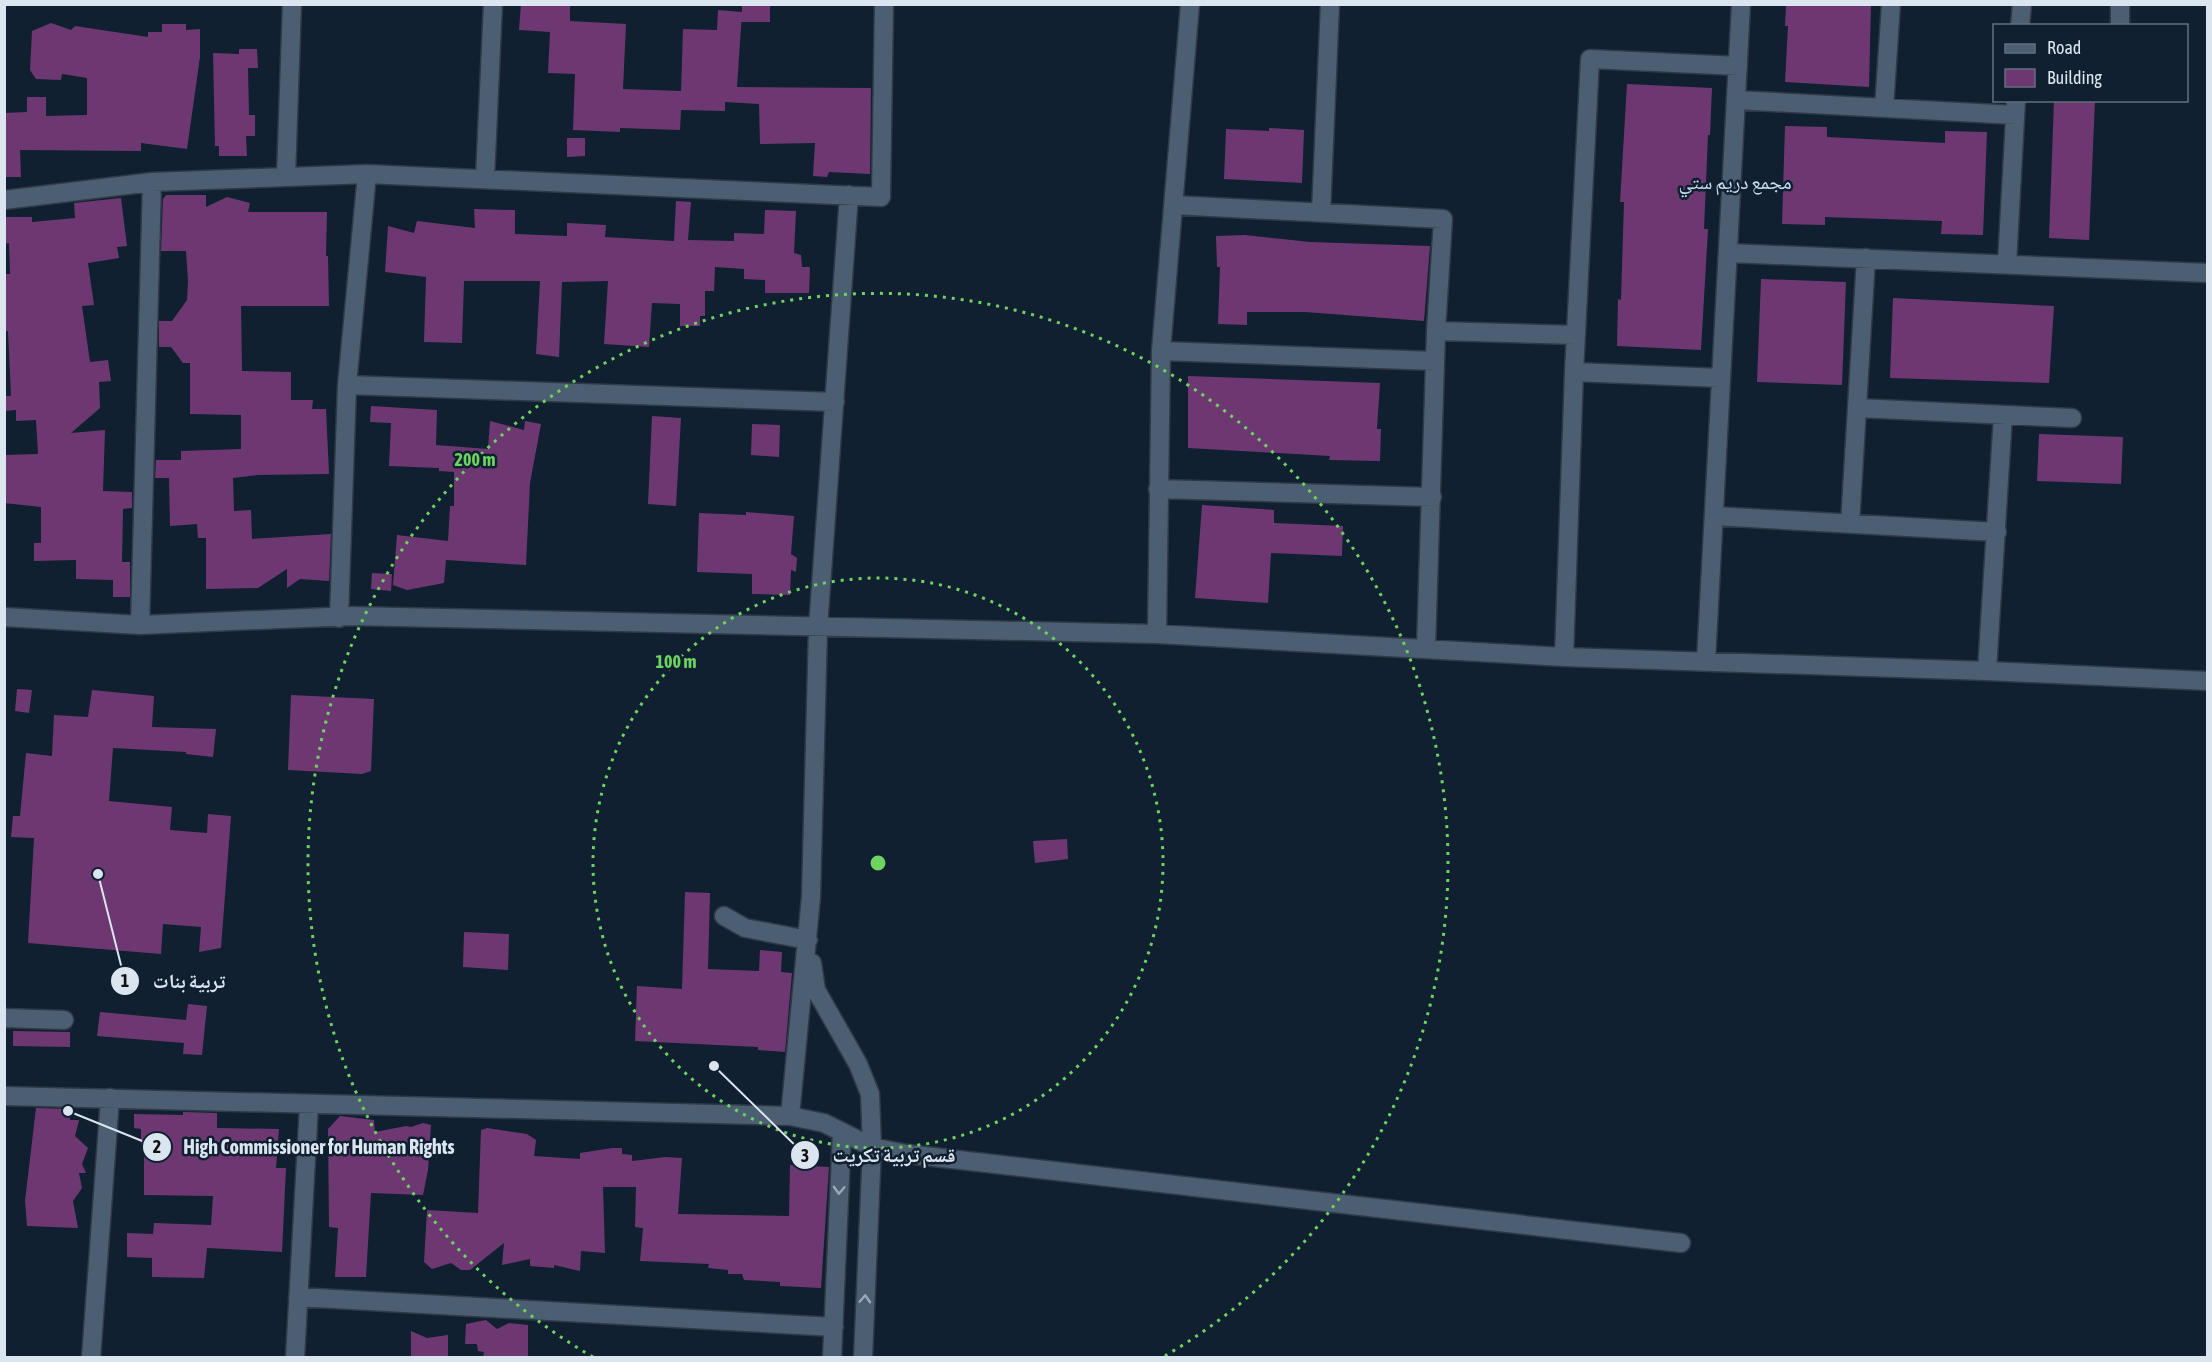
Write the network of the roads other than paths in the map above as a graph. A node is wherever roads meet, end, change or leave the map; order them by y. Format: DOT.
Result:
graph roads {
  1 [pos="291,4"];
  2 [pos="493,4"];
  3 [pos="884,4"];
  4 [pos="1190,4"];
  5 [pos="1330,4"];
  6 [pos="1741,4"];
  7 [pos="1891,4"];
  8 [pos="2022,4"];
  9 [pos="2121,4"];
  10 [pos="2020,24"];
  11 [pos="2120,24"];
  12 [pos="1738,66"];
  13 [pos="1736,100"];
  14 [pos="1884,108"];
  15 [pos="2016,108"];
  16 [pos="367,174"];
  17 [pos="286,176"];
  18 [pos="485,178"];
  19 [pos="152,182"];
  20 [pos="849,195"];
  21 [pos="4,200"];
  22 [pos="1173,205"];
  23 [pos="1321,212"];
  24 [pos="1728,253"];
  25 [pos="1866,258"];
  26 [pos="2007,264"];
  27 [pos="2208,273"];
  28 [pos="1436,331"];
  29 [pos="1575,335"];
  30 [pos="1161,351"];
  31 [pos="1435,362"];
  32 [pos="1574,372"];
  33 [pos="1721,378"];
  34 [pos="347,385"];
  35 [pos="835,402"];
  36 [pos="1857,408"];
  37 [pos="2003,414"];
  38 [pos="2072,417"];
  39 [pos="1158,489"];
  40 [pos="1432,497"];
  41 [pos="1714,516"];
  42 [pos="1850,524"];
  43 [pos="1997,532"];
  44 [pos="4,617"];
  45 [pos="339,618"];
  46 [pos="140,626"];
  47 [pos="818,628"];
  48 [pos="1157,634"];
  49 [pos="1426,648"];
  50 [pos="1564,657"];
  51 [pos="1706,662"];
  52 [pos="1987,671"];
  53 [pos="2208,681"];
  54 [pos="724,916"];
  55 [pos="808,940"];
  56 [pos="4,1018"];
  57 [pos="64,1020"];
  58 [pos="4,1095"];
  59 [pos="110,1098"];
  60 [pos="309,1105"];
  61 [pos="790,1116"];
  62 [pos="842,1132"];
  63 [pos="872,1147"];
  64 [pos="1681,1242"];
  65 [pos="298,1297"];
  66 [pos="834,1327"];
  67 [pos="91,1358"];
  68 [pos="295,1358"];
  69 [pos="832,1358"];
  70 [pos="863,1358"];
  1 -- 17 [label="street"];
  2 -- 18 [label="street"];
  3 -- 20 [label="street"];
  4 -- 22 [label="street"];
  5 -- 23 [label="street"];
  6 -- 12 [label="street"];
  7 -- 14 [label="street"];
  8 -- 10 [label="street"];
  9 -- 11 [label="street"];
  12 -- 13 [label="street"];
  12 -- 29 [label="street"];
  13 -- 14 [label="street"];
  13 -- 24 [label="street"];
  14 -- 15 [label="street"];
  15 -- 26 [label="street"];
  16 -- 17 [label="street"];
  16 -- 18 [label="street"];
  16 -- 34 [label="street"];
  17 -- 19 [label="street"];
  18 -- 20 [label="street"];
  19 -- 21 [label="street"];
  19 -- 46 [label="street"];
  20 -- 35 [label="street"];
  22 -- 23 [label="street"];
  22 -- 30 [label="street"];
  23 -- 28 [label="street"];
  24 -- 25 [label="street"];
  24 -- 33 [label="street"];
  25 -- 26 [label="street"];
  25 -- 36 [label="street"];
  26 -- 27 [label="street"];
  28 -- 29 [label="street"];
  28 -- 31 [label="street"];
  29 -- 32 [label="street"];
  30 -- 31 [label="street"];
  30 -- 39 [label="street"];
  31 -- 40 [label="street"];
  32 -- 33 [label="street"];
  32 -- 50 [label="street"];
  33 -- 41 [label="street"];
  34 -- 35 [label="street"];
  34 -- 45 [label="street"];
  35 -- 47 [label="street"];
  36 -- 37 [label="street"];
  36 -- 42 [label="street"];
  37 -- 38 [label="street"];
  37 -- 43 [label="street"];
  39 -- 40 [label="street"];
  39 -- 48 [label="street"];
  40 -- 49 [label="street"];
  41 -- 42 [label="street"];
  41 -- 51 [label="street"];
  42 -- 43 [label="street"];
  43 -- 52 [label="street"];
  44 -- 46 [label="street"];
  45 -- 46 [label="street"];
  45 -- 47 [label="street"];
  47 -- 48 [label="street"];
  47 -- 55 [label="street"];
  48 -- 49 [label="street"];
  49 -- 50 [label="street"];
  50 -- 51 [label="street"];
  51 -- 52 [label="street"];
  52 -- 53 [label="street"];
  54 -- 55 [label="street"];
  55 -- 61 [label="street"];
  55 -- 63 [label="street"];
  56 -- 57 [label="street"];
  58 -- 59 [label="street"];
  59 -- 60 [label="street"];
  59 -- 67 [label="street"];
  60 -- 61 [label="street"];
  60 -- 65 [label="street"];
  61 -- 62 [label="street"];
  62 -- 63 [label="street"];
  62 -- 66 [label="street, one-way"];
  63 -- 64 [label="street"];
  70 -- 63 [label="street, one-way"];
  65 -- 66 [label="street"];
  65 -- 68 [label="street"];
  66 -- 69 [label="street"];
}
